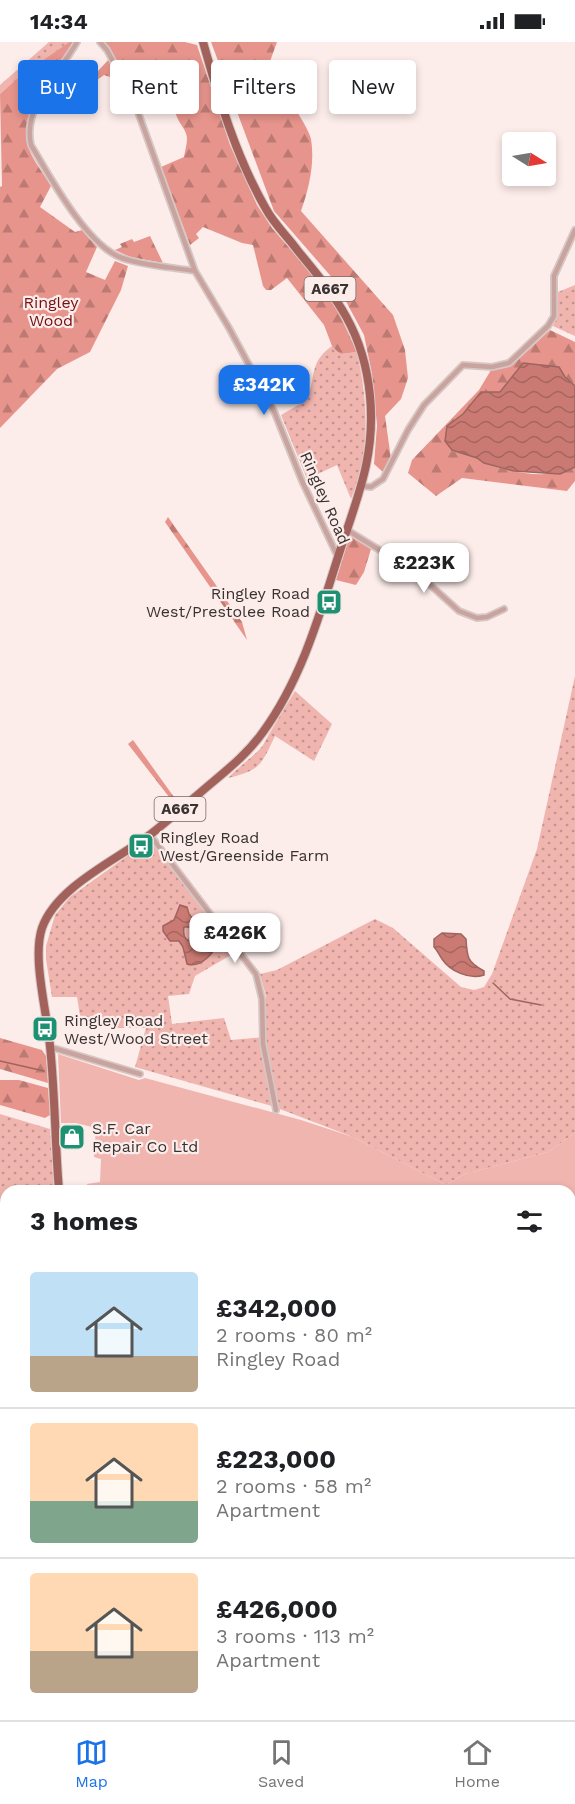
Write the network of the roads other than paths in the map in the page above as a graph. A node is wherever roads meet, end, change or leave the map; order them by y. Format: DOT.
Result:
graph roads {
  1 [pos="77,42"];
  2 [pos="100,42"];
  3 [pos="204,42"];
  4 [pos="575,230"];
  5 [pos="195,271"];
  6 [pos="362,486"];
  7 [pos="347,530"];
  8 [pos="338,557"];
  9 [pos="504,609"];
  10 [pos="150,834"];
  11 [pos="50,1047"];
  12 [pos="140,1074"];
  13 [pos="276,1110"];
  14 [pos="59,1185"];
  1 -- 5 [label="street"];
  2 -- 5 [label="street, Ringley Road"];
  3 -- 6 [label="main road, A667"];
  4 -- 6 [label="street"];
  5 -- 8 [label="street, Ringley Road"];
  6 -- 7 [label="main road, A667"];
  7 -- 8 [label="main road, A667"];
  7 -- 9 [label="street"];
  8 -- 10 [label="main road, A667"];
  10 -- 11 [label="main road, A667"];
  10 -- 13 [label="street"];
  11 -- 12 [label="street"];
  11 -- 14 [label="main road, A667"];
}
